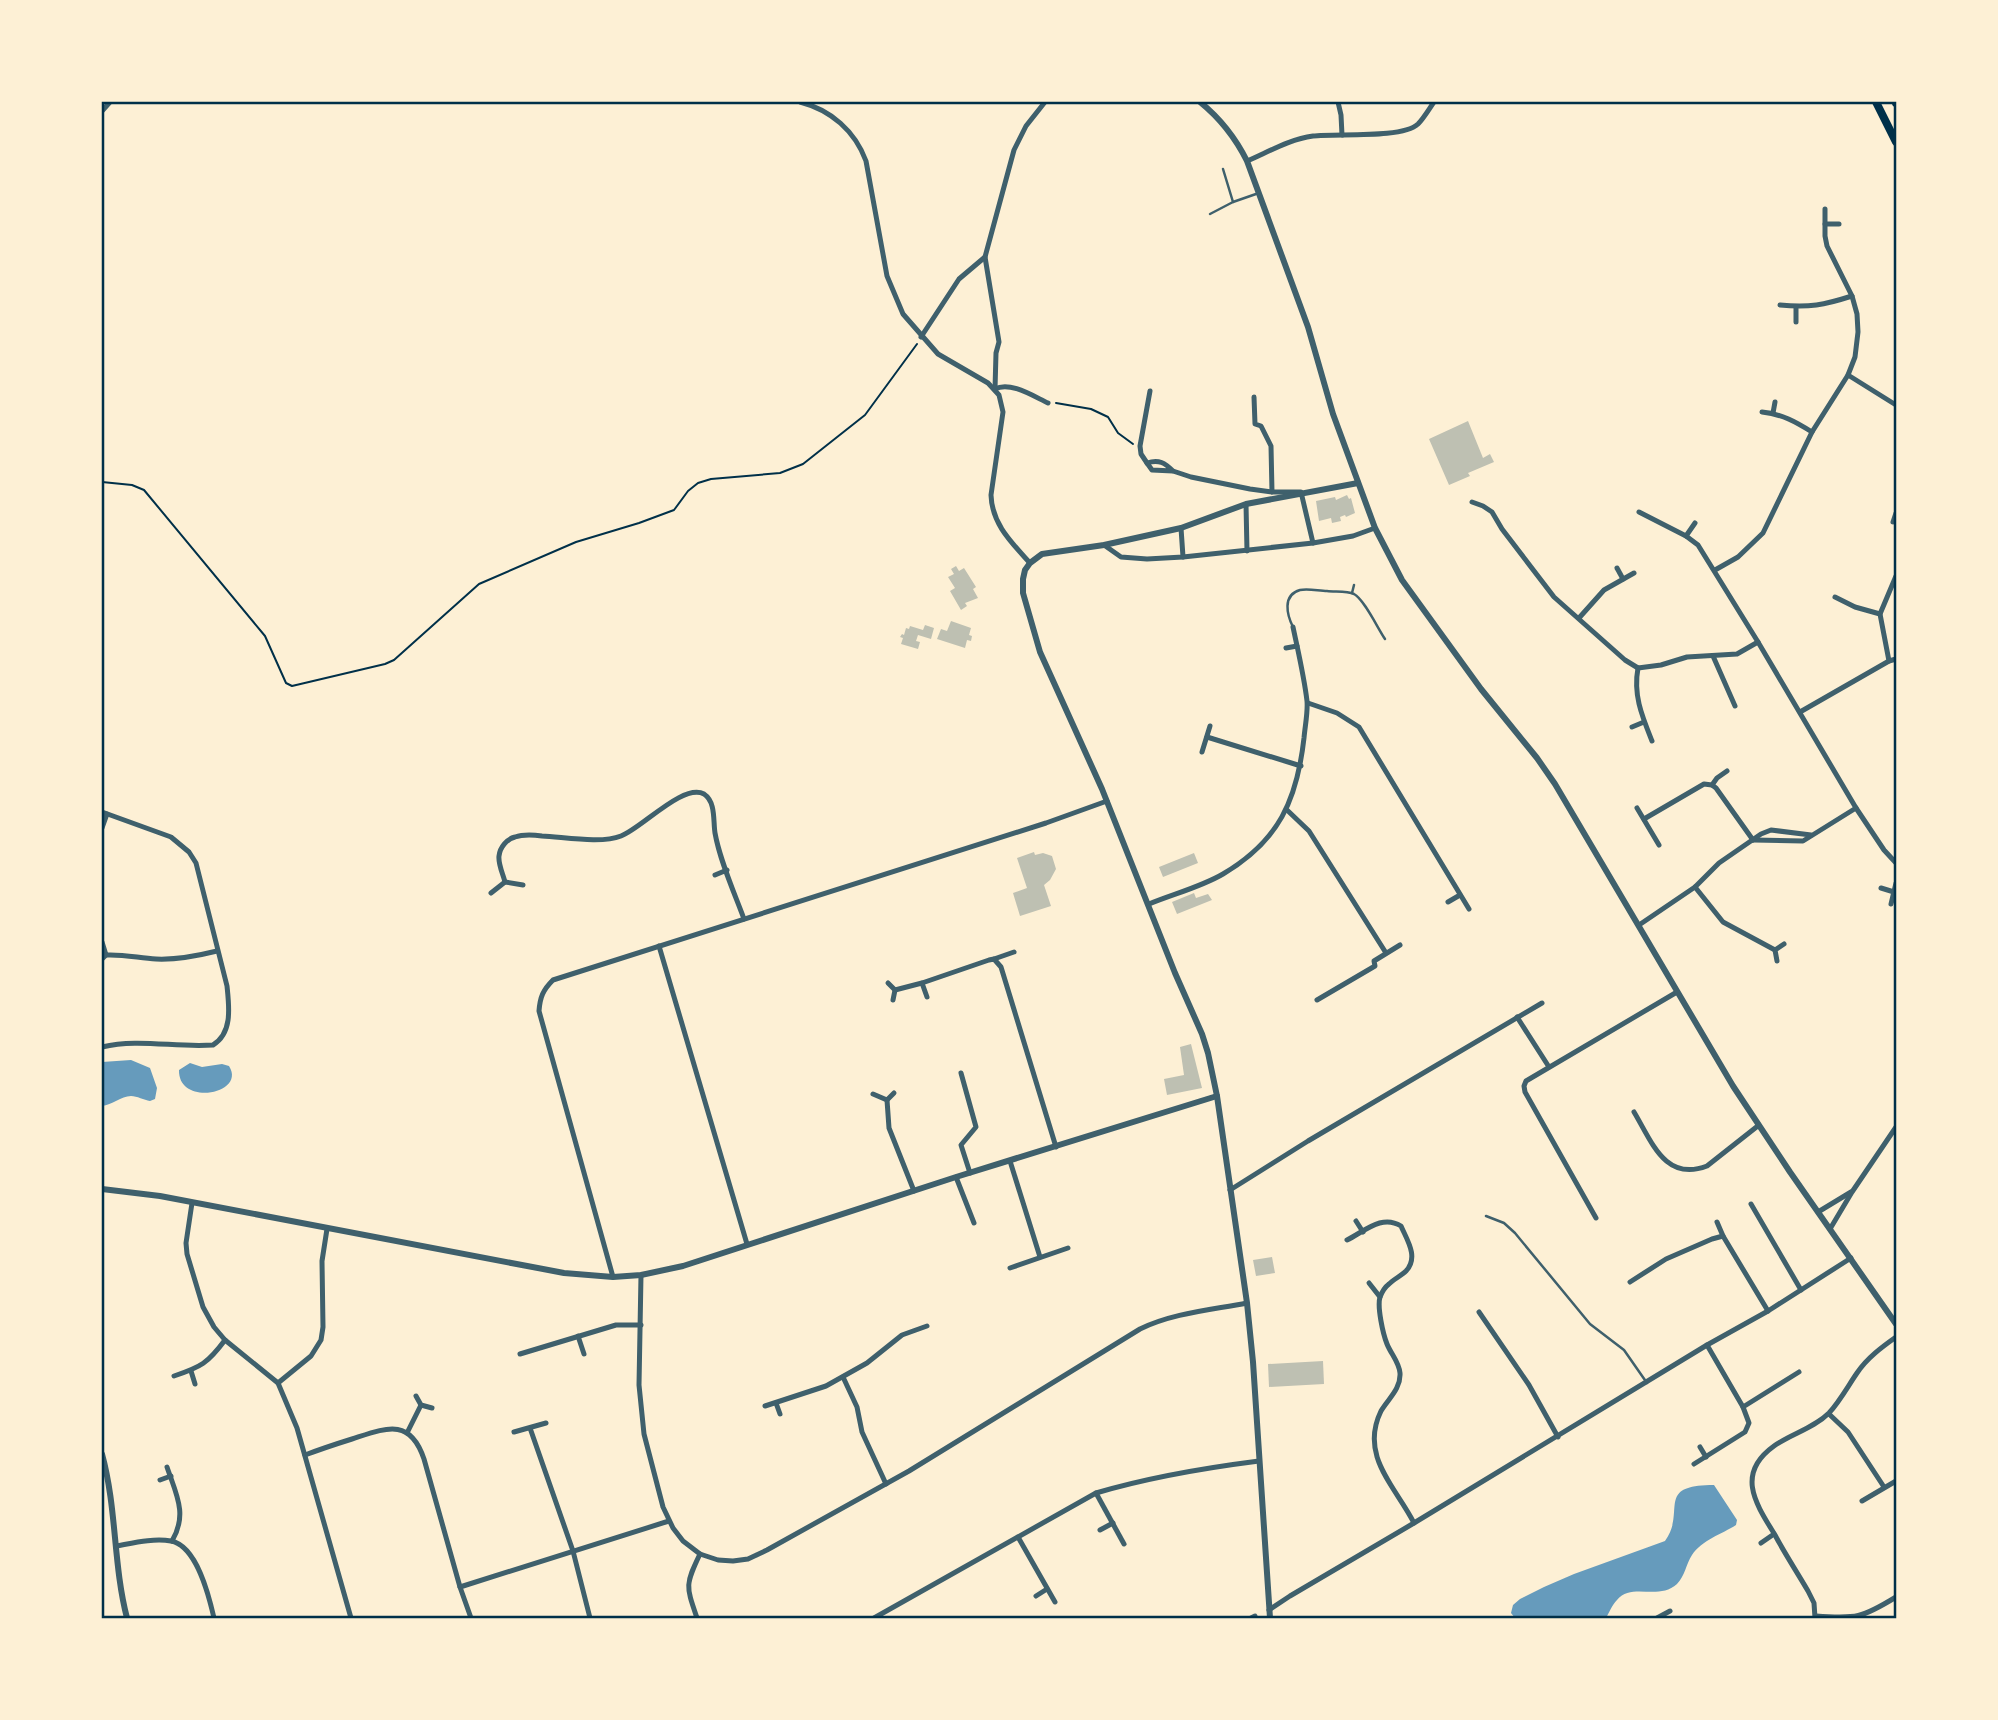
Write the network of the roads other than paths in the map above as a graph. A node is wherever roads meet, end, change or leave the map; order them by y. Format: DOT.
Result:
graph roads {
  1 [pos="110,102"];
  2 [pos="800,102"];
  3 [pos="1045,102"];
  4 [pos="1200,102"];
  5 [pos="1338,102"];
  6 [pos="1434,102"];
  7 [pos="1876,102"];
  8 [pos="102,111"];
  9 [pos="1342,135"];
  10 [pos="1896,142"];
  11 [pos="1247,161"];
  12 [pos="1223,169"];
  13 [pos="1260,192"];
  14 [pos="1233,202"];
  15 [pos="1825,209"];
  16 [pos="1210,214"];
  17 [pos="1825,224"];
  18 [pos="1839,224"];
  19 [pos="985,257"];
  20 [pos="1852,296"];
  21 [pos="1780,306"];
  22 [pos="1796,307"];
  23 [pos="1796,322"];
  24 [pos="921,337"];
  25 [pos="1848,375"];
  26 [pos="995,390"];
  27 [pos="1150,391"];
  28 [pos="1254,397"];
  29 [pos="1774,402"];
  30 [pos="1048,403"];
  31 [pos="1896,405"];
  32 [pos="1762,412"];
  33 [pos="1773,413"];
  34 [pos="1812,432"];
  35 [pos="1358,483"];
  36 [pos="1272,492"];
  37 [pos="1301,492"];
  38 [pos="1472,502"];
  39 [pos="1246,504"];
  40 [pos="1639,512"];
  41 [pos="1896,513"];
  42 [pos="1893,522"];
  43 [pos="1695,523"];
  44 [pos="1375,527"];
  45 [pos="1181,528"];
  46 [pos="1686,536"];
  47 [pos="1313,543"];
  48 [pos="1104,545"];
  49 [pos="1247,551"];
  50 [pos="1183,557"];
  51 [pos="1030,563"];
  52 [pos="1617,568"];
  53 [pos="1715,570"];
  54 [pos="1634,573"];
  55 [pos="1896,576"];
  56 [pos="1623,579"];
  57 [pos="1354,585"];
  58 [pos="1352,593"];
  59 [pos="1835,597"];
  60 [pos="1880,614"];
  61 [pos="1579,618"];
  62 [pos="1293,627"];
  63 [pos="1385,639"];
  64 [pos="1758,642"];
  65 [pos="1297,646"];
  66 [pos="1286,648"];
  67 [pos="1713,656"];
  68 [pos="1896,659"];
  69 [pos="1889,661"];
  70 [pos="1638,668"];
  71 [pos="1308,703"];
  72 [pos="1735,706"];
  73 [pos="1800,712"];
  74 [pos="1644,722"];
  75 [pos="1210,726"];
  76 [pos="1632,727"];
  77 [pos="1207,737"];
  78 [pos="1652,741"];
  79 [pos="1202,752"];
  80 [pos="1301,766"];
  81 [pos="1727,771"];
  82 [pos="1712,785"];
  83 [pos="1107,801"];
  84 [pos="1637,808"];
  85 [pos="1856,808"];
  86 [pos="1287,810"];
  87 [pos="104,813"];
  88 [pos="1644,818"];
  89 [pos="102,828"];
  90 [pos="1811,835"];
  91 [pos="1753,840"];
  92 [pos="1659,845"];
  93 [pos="1896,863"];
  94 [pos="727,870"];
  95 [pos="715,875"];
  96 [pos="505,882"];
  97 [pos="1896,883"];
  98 [pos="523,885"];
  99 [pos="1695,887"];
  100 [pos="1881,888"];
  101 [pos="491,892"];
  102 [pos="1894,892"];
  103 [pos="1460,895"];
  104 [pos="1448,902"];
  105 [pos="1149,904"];
  106 [pos="1891,904"];
  107 [pos="1469,909"];
  108 [pos="744,919"];
  109 [pos="1639,925"];
  110 [pos="102,942"];
  111 [pos="1784,944"];
  112 [pos="659,946"];
  113 [pos="1400,946"];
  114 [pos="1775,950"];
  115 [pos="217,951"];
  116 [pos="1014,952"];
  117 [pos="1386,953"];
  118 [pos="104,957"];
  119 [pos="994,959"];
  120 [pos="1777,961"];
  121 [pos="888,983"];
  122 [pos="922,983"];
  123 [pos="895,990"];
  124 [pos="1678,992"];
  125 [pos="927,998"];
  126 [pos="893,1000"];
  127 [pos="1317,1000"];
  128 [pos="1542,1003"];
  129 [pos="1517,1017"];
  130 [pos="102,1047"];
  131 [pos="1549,1067"];
  132 [pos="961,1073"];
  133 [pos="894,1093"];
  134 [pos="873,1094"];
  135 [pos="1217,1096"];
  136 [pos="887,1100"];
  137 [pos="1633,1112"];
  138 [pos="1759,1125"];
  139 [pos="1896,1127"];
  140 [pos="1056,1147"];
  141 [pos="1010,1161"];
  142 [pos="1570,1172"];
  143 [pos="970,1173"];
  144 [pos="956,1177"];
  145 [pos="1562,1178"];
  146 [pos="102,1189"];
  147 [pos="1230,1190"];
  148 [pos="914,1191"];
  149 [pos="1852,1192"];
  150 [pos="192,1203"];
  151 [pos="1751,1205"];
  152 [pos="1818,1212"];
  153 [pos="1486,1216"];
  154 [pos="1596,1218"];
  155 [pos="1356,1221"];
  156 [pos="1717,1222"];
  157 [pos="974,1223"];
  158 [pos="1830,1228"];
  159 [pos="327,1229"];
  160 [pos="1363,1232"];
  161 [pos="1723,1236"];
  162 [pos="1347,1240"];
  163 [pos="747,1244"];
  164 [pos="1068,1248"];
  165 [pos="1040,1258"];
  166 [pos="1851,1258"];
  167 [pos="1010,1268"];
  168 [pos="640,1275"];
  169 [pos="613,1277"];
  170 [pos="1639,1277"];
  171 [pos="1630,1282"];
  172 [pos="1369,1283"];
  173 [pos="1643,1284"];
  174 [pos="1801,1290"];
  175 [pos="1380,1297"];
  176 [pos="1247,1304"];
  177 [pos="1768,1311"];
  178 [pos="1479,1312"];
  179 [pos="1896,1324"];
  180 [pos="641,1325"];
  181 [pos="927,1326"];
  182 [pos="578,1336"];
  183 [pos="1896,1337"];
  184 [pos="225,1340"];
  185 [pos="1707,1345"];
  186 [pos="520,1354"];
  187 [pos="584,1354"];
  188 [pos="191,1371"];
  189 [pos="1799,1372"];
  190 [pos="174,1376"];
  191 [pos="844,1377"];
  192 [pos="278,1383"];
  193 [pos="1647,1383"];
  194 [pos="195,1384"];
  195 [pos="416,1396"];
  196 [pos="776,1403"];
  197 [pos="421,1405"];
  198 [pos="765,1406"];
  199 [pos="1743,1407"];
  200 [pos="432,1408"];
  201 [pos="780,1414"];
  202 [pos="1829,1414"];
  203 [pos="546,1423"];
  204 [pos="530,1428"];
  205 [pos="407,1433"];
  206 [pos="514,1433"];
  207 [pos="1558,1437"];
  208 [pos="1700,1447"];
  209 [pos="102,1454"];
  210 [pos="305,1455"];
  211 [pos="1706,1457"];
  212 [pos="1259,1461"];
  213 [pos="1694,1464"];
  214 [pos="167,1466"];
  215 [pos="170,1476"];
  216 [pos="160,1480"];
  217 [pos="1896,1481"];
  218 [pos="886,1484"];
  219 [pos="1884,1487"];
  220 [pos="1096,1493"];
  221 [pos="1862,1501"];
  222 [pos="669,1521"];
  223 [pos="1113,1523"];
  224 [pos="1414,1524"];
  225 [pos="1100,1530"];
  226 [pos="1774,1534"];
  227 [pos="1018,1537"];
  228 [pos="172,1541"];
  229 [pos="1761,1543"];
  230 [pos="1124,1544"];
  231 [pos="116,1546"];
  232 [pos="573,1551"];
  233 [pos="700,1554"];
  234 [pos="460,1587"];
  235 [pos="1047,1589"];
  236 [pos="1036,1596"];
  237 [pos="1896,1597"];
  238 [pos="1055,1602"];
  239 [pos="1269,1610"];
  240 [pos="1670,1611"];
  241 [pos="1816,1617"];
  242 [pos="127,1619"];
  243 [pos="214,1619"];
  244 [pos="351,1619"];
  245 [pos="471,1619"];
  246 [pos="590,1619"];
  247 [pos="697,1619"];
  248 [pos="874,1619"];
  249 [pos="1270,1619"];
  250 [pos="1657,1619"];
  1 -- 8 [label="street"];
  2 -- 24 [label="street"];
  3 -- 19 [label="street"];
  4 -- 11 [label="street"];
  5 -- 9 [label="street"];
  6 -- 9 [label="street"];
  7 -- 10 [label="highway"];
  9 -- 11 [label="street"];
  11 -- 13 [label="street"];
  12 -- 14 [label="lane"];
  13 -- 14 [label="lane"];
  13 -- 35 [label="street"];
  14 -- 16 [label="lane"];
  15 -- 17 [label="street"];
  17 -- 18 [label="street"];
  17 -- 20 [label="street"];
  19 -- 24 [label="street"];
  19 -- 26 [label="street"];
  20 -- 22 [label="street"];
  20 -- 25 [label="street"];
  21 -- 22 [label="street"];
  22 -- 23 [label="street"];
  24 -- 26 [label="street"];
  25 -- 31 [label="street"];
  25 -- 34 [label="street"];
  26 -- 30 [label="street"];
  26 -- 51 [label="street"];
  27 -- 36 [label="street"];
  28 -- 36 [label="street"];
  29 -- 33 [label="street"];
  32 -- 33 [label="street"];
  33 -- 34 [label="street"];
  34 -- 53 [label="street"];
  35 -- 37 [label="street"];
  35 -- 44 [label="street"];
  36 -- 37 [label="street"];
  37 -- 39 [label="street"];
  37 -- 47 [label="street"];
  38 -- 61 [label="street"];
  39 -- 45 [label="street"];
  39 -- 49 [label="street"];
  40 -- 46 [label="street"];
  41 -- 42 [label="street"];
  43 -- 46 [label="street"];
  44 -- 47 [label="street"];
  44 -- 109 [label="street"];
  45 -- 48 [label="street"];
  45 -- 50 [label="street"];
  46 -- 53 [label="street"];
  47 -- 49 [label="street"];
  48 -- 50 [label="street"];
  48 -- 51 [label="street"];
  49 -- 50 [label="street"];
  51 -- 83 [label="street"];
  52 -- 56 [label="street"];
  53 -- 64 [label="street"];
  54 -- 56 [label="street"];
  55 -- 60 [label="street"];
  56 -- 61 [label="street"];
  57 -- 58 [label="lane"];
  58 -- 62 [label="lane"];
  58 -- 63 [label="lane"];
  59 -- 60 [label="street"];
  60 -- 69 [label="street"];
  61 -- 70 [label="street"];
  62 -- 65 [label="street"];
  64 -- 67 [label="street"];
  64 -- 73 [label="street"];
  65 -- 66 [label="street"];
  65 -- 71 [label="street"];
  67 -- 70 [label="street"];
  67 -- 72 [label="street"];
  68 -- 69 [label="street"];
  69 -- 73 [label="street"];
  70 -- 74 [label="street"];
  71 -- 80 [label="street"];
  71 -- 103 [label="street"];
  73 -- 85 [label="street"];
  74 -- 76 [label="street"];
  74 -- 78 [label="street"];
  75 -- 77 [label="street"];
  77 -- 79 [label="street"];
  77 -- 80 [label="street"];
  80 -- 86 [label="street"];
  81 -- 82 [label="street"];
  82 -- 88 [label="street"];
  82 -- 91 [label="street"];
  83 -- 105 [label="street"];
  83 -- 108 [label="street"];
  84 -- 88 [label="street"];
  85 -- 90 [label="street"];
  85 -- 93 [label="street"];
  86 -- 105 [label="street"];
  86 -- 117 [label="street"];
  87 -- 89 [label="street"];
  87 -- 115 [label="street"];
  88 -- 92 [label="street"];
  90 -- 91 [label="street"];
  90 -- 91 [label="street"];
  91 -- 99 [label="street"];
  94 -- 95 [label="street"];
  94 -- 96 [label="street"];
  94 -- 108 [label="street"];
  96 -- 98 [label="street"];
  96 -- 101 [label="street"];
  97 -- 102 [label="street"];
  99 -- 109 [label="street"];
  99 -- 114 [label="street"];
  100 -- 102 [label="street"];
  102 -- 106 [label="street"];
  103 -- 104 [label="street"];
  103 -- 107 [label="street"];
  105 -- 135 [label="street"];
  108 -- 112 [label="street"];
  109 -- 124 [label="street"];
  110 -- 118 [label="street"];
  111 -- 114 [label="street"];
  112 -- 163 [label="street"];
  112 -- 169 [label="street"];
  113 -- 117 [label="street"];
  114 -- 120 [label="street"];
  115 -- 118 [label="street"];
  115 -- 130 [label="street"];
  116 -- 119 [label="street"];
  117 -- 127 [label="street"];
  119 -- 122 [label="street"];
  119 -- 140 [label="street"];
  121 -- 123 [label="street"];
  122 -- 123 [label="street"];
  122 -- 125 [label="street"];
  123 -- 126 [label="street"];
  124 -- 131 [label="street"];
  124 -- 138 [label="street"];
  128 -- 129 [label="street"];
  129 -- 131 [label="street"];
  129 -- 147 [label="street"];
  131 -- 142 [label="street"];
  132 -- 143 [label="street"];
  133 -- 136 [label="street"];
  134 -- 136 [label="street"];
  135 -- 140 [label="street"];
  135 -- 147 [label="street"];
  136 -- 148 [label="street"];
  137 -- 138 [label="street"];
  138 -- 152 [label="street"];
  139 -- 149 [label="street"];
  140 -- 141 [label="street"];
  141 -- 143 [label="street"];
  141 -- 165 [label="street"];
  142 -- 145 [label="street"];
  142 -- 154 [label="street"];
  143 -- 144 [label="street"];
  144 -- 148 [label="street"];
  144 -- 157 [label="street"];
  146 -- 150 [label="street"];
  147 -- 176 [label="street"];
  148 -- 163 [label="street"];
  149 -- 152 [label="street"];
  149 -- 158 [label="street"];
  150 -- 159 [label="street"];
  150 -- 184 [label="street"];
  151 -- 174 [label="street"];
  152 -- 158 [label="street"];
  153 -- 193 [label="lane"];
  155 -- 160 [label="street"];
  156 -- 161 [label="street"];
  158 -- 166 [label="street"];
  159 -- 169 [label="street"];
  159 -- 192 [label="street"];
  160 -- 162 [label="street"];
  160 -- 175 [label="street"];
  161 -- 170 [label="street"];
  161 -- 177 [label="street"];
  163 -- 168 [label="street"];
  164 -- 165 [label="street"];
  165 -- 167 [label="street"];
  166 -- 174 [label="street"];
  166 -- 179 [label="street"];
  168 -- 169 [label="street"];
  168 -- 180 [label="street"];
  170 -- 171 [label="street"];
  170 -- 173 [label="street"];
  172 -- 175 [label="street"];
  174 -- 177 [label="street"];
  175 -- 224 [label="street"];
  176 -- 212 [label="street"];
  176 -- 218 [label="street"];
  177 -- 185 [label="street"];
  178 -- 207 [label="street"];
  180 -- 182 [label="street"];
  180 -- 222 [label="street"];
  181 -- 191 [label="street"];
  182 -- 186 [label="street"];
  182 -- 187 [label="street"];
  183 -- 202 [label="street"];
  184 -- 188 [label="street"];
  184 -- 192 [label="street"];
  185 -- 193 [label="street"];
  185 -- 199 [label="street"];
  188 -- 190 [label="street"];
  188 -- 194 [label="street"];
  189 -- 199 [label="street"];
  191 -- 196 [label="street"];
  191 -- 218 [label="street"];
  192 -- 210 [label="street"];
  193 -- 207 [label="street"];
  195 -- 197 [label="street"];
  196 -- 198 [label="street"];
  196 -- 201 [label="street"];
  197 -- 200 [label="street"];
  197 -- 205 [label="street"];
  199 -- 211 [label="street"];
  202 -- 219 [label="street"];
  202 -- 226 [label="street"];
  203 -- 204 [label="street"];
  204 -- 206 [label="street"];
  204 -- 232 [label="street"];
  205 -- 210 [label="street"];
  205 -- 234 [label="street"];
  207 -- 224 [label="street"];
  208 -- 211 [label="street"];
  209 -- 231 [label="street"];
  210 -- 244 [label="street"];
  211 -- 213 [label="street"];
  212 -- 220 [label="street"];
  212 -- 239 [label="street"];
  214 -- 215 [label="street"];
  215 -- 216 [label="street"];
  215 -- 228 [label="street"];
  217 -- 219 [label="street"];
  218 -- 233 [label="street"];
  219 -- 221 [label="street"];
  220 -- 223 [label="street"];
  220 -- 227 [label="street"];
  222 -- 232 [label="street"];
  222 -- 233 [label="street"];
  223 -- 225 [label="street"];
  223 -- 230 [label="street"];
  224 -- 239 [label="street"];
  226 -- 229 [label="street"];
  226 -- 241 [label="street"];
  227 -- 235 [label="street"];
  227 -- 248 [label="street"];
  228 -- 231 [label="street"];
  228 -- 243 [label="street"];
  231 -- 242 [label="street"];
  232 -- 234 [label="street"];
  232 -- 246 [label="street"];
  233 -- 247 [label="street"];
  234 -- 245 [label="street"];
  235 -- 236 [label="street"];
  235 -- 238 [label="street"];
  237 -- 241 [label="street"];
  239 -- 249 [label="street"];
  240 -- 250 [label="street"];
}
